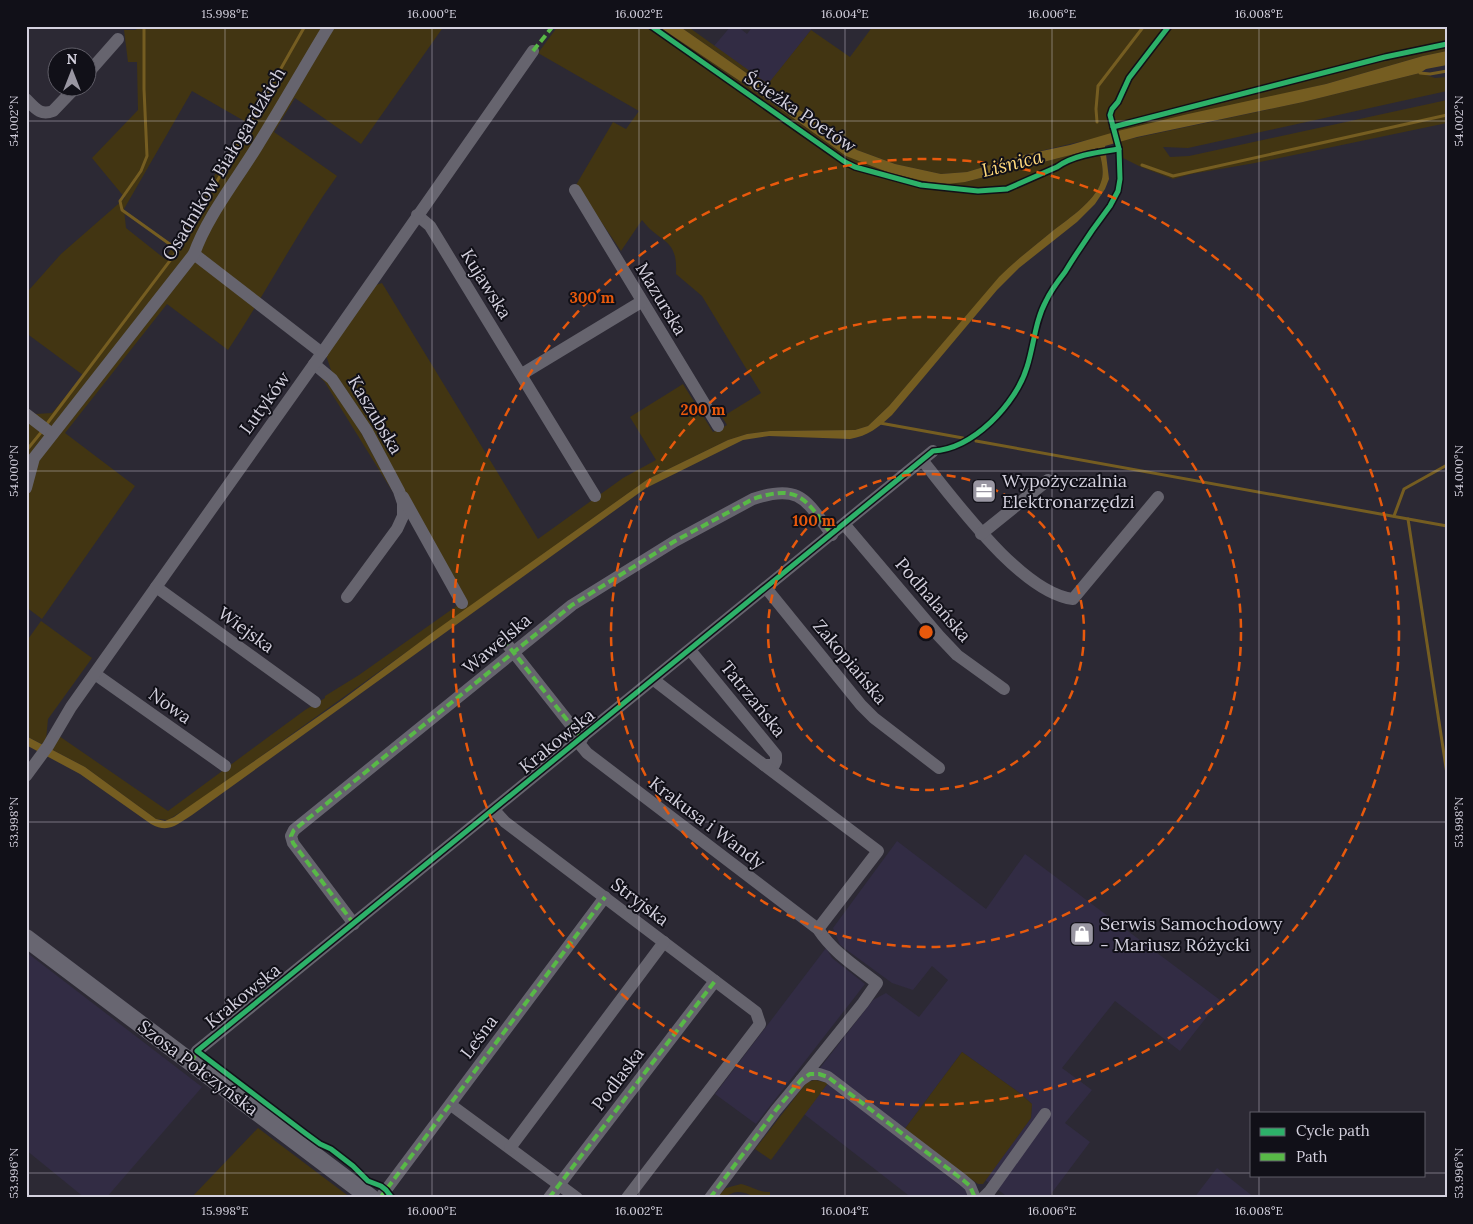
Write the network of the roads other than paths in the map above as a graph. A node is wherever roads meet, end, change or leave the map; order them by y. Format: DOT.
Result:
graph roads {
  1 [pos="329,26"];
  2 [pos="118,39"];
  3 [pos="533,51"];
  4 [pos="98,62"];
  5 [pos="65,98"];
  6 [pos="26,99"];
  7 [pos="575,190"];
  8 [pos="418,215"];
  9 [pos="194,254"];
  10 [pos="642,302"];
  11 [pos="318,359"];
  12 [pos="522,374"];
  13 [pos="26,414"];
  14 [pos="718,426"];
  15 [pos="47,430"];
  16 [pos="933,451"];
  17 [pos="922,460"];
  18 [pos="1048,480"];
  19 [pos="26,488"];
  20 [pos="399,491"];
  21 [pos="595,496"];
  22 [pos="1158,496"];
  23 [pos="844,524"];
  24 [pos="981,534"];
  25 [pos="832,535"];
  26 [pos="156,586"];
  27 [pos="766,588"];
  28 [pos="347,597"];
  29 [pos="462,603"];
  30 [pos="503,639"];
  31 [pos="690,650"];
  32 [pos="513,653"];
  33 [pos="95,674"];
  34 [pos="654,680"];
  35 [pos="1004,689"];
  36 [pos="315,702"];
  37 [pos="580,740"];
  38 [pos="764,765"];
  39 [pos="225,766"];
  40 [pos="939,768"];
  41 [pos="26,776"];
  42 [pos="494,810"];
  43 [pos="605,897"];
  44 [pos="354,924"];
  45 [pos="818,929"];
  46 [pos="26,938"];
  47 [pos="664,942"];
  48 [pos="715,981"];
  49 [pos="190,1062"];
  50 [pos="801,1080"];
  51 [pos="451,1105"];
  52 [pos="1045,1114"];
  53 [pos="510,1148"];
  54 [pos="559,1185"];
  55 [pos="371,1198"];
  56 [pos="380,1198"];
  57 [pos="549,1198"];
  58 [pos="576,1198"];
  59 [pos="626,1198"];
  60 [pos="710,1198"];
  61 [pos="975,1198"];
  62 [pos="983,1198"];
  1 -- 9 [label="street, Osadników Białogardzkich"];
  2 -- 4 [label="street"];
  3 -- 8 [label="street, Lutyków"];
  5 -- 6 [label="street"];
  7 -- 10 [label="street, Mazurska"];
  8 -- 11 [label="street, Lutyków"];
  8 -- 12 [label="street, Kujawska"];
  9 -- 11 [label="street, Kaszubska"];
  9 -- 15 [label="street, Osadników Białogardzkich"];
  10 -- 12 [label="street"];
  10 -- 14 [label="street, Mazurska"];
  11 -- 20 [label="street, Kaszubska"];
  11 -- 26 [label="street, Lutyków"];
  12 -- 21 [label="street, Kujawska"];
  13 -- 15 [label="street"];
  15 -- 19 [label="street, Osadników Białogardzkich"];
  16 -- 17 [label="street, Krakowska"];
  17 -- 23 [label="street, Krakowska"];
  17 -- 24 [label="street"];
  18 -- 24 [label="street"];
  20 -- 28 [label="street, Kaszubska"];
  20 -- 29 [label="street, Kaszubska"];
  22 -- 24 [label="street"];
  23 -- 25 [label="street, Krakowska"];
  23 -- 35 [label="street, Podhalańska"];
  25 -- 27 [label="street, Krakowska"];
  25 -- 32 [label="street, Wawelska"];
  26 -- 33 [label="street, Lutyków"];
  26 -- 36 [label="street, Wiejska"];
  27 -- 31 [label="street, Krakowska"];
  27 -- 40 [label="street, Zakopiańska"];
  30 -- 32 [label="street, Krakusa i Wandy"];
  31 -- 34 [label="street, Krakowska"];
  31 -- 38 [label="street, Tatrzańska"];
  32 -- 37 [label="street, Krakusa i Wandy"];
  32 -- 44 [label="street, Wawelska"];
  33 -- 39 [label="street, Nowa"];
  33 -- 41 [label="street, Lutyków"];
  34 -- 37 [label="street, Krakowska"];
  34 -- 38 [label="street, Tatrzańska"];
  37 -- 42 [label="street, Krakowska"];
  37 -- 45 [label="street, Krakusa i Wandy"];
  38 -- 45 [label="street, Tatrzańska"];
  42 -- 43 [label="street, Stryjska"];
  42 -- 44 [label="street, Krakowska"];
  43 -- 47 [label="street, Stryjska"];
  43 -- 51 [label="street, Leśna"];
  44 -- 49 [label="street, Krakowska"];
  45 -- 50 [label="street, Krakusa i Wandy"];
  46 -- 49 [label="main road, Szosa Połczyńska"];
  47 -- 48 [label="street, Stryjska"];
  47 -- 53 [label="street"];
  48 -- 54 [label="street, Podlaska"];
  48 -- 59 [label="street, Stryjska"];
  49 -- 55 [label="main road, Szosa Połczyńska"];
  50 -- 60 [label="street"];
  50 -- 61 [label="street"];
  51 -- 53 [label="street"];
  51 -- 56 [label="street, Leśna"];
  52 -- 62 [label="street"];
  53 -- 54 [label="street"];
  54 -- 57 [label="street, Podlaska"];
  54 -- 58 [label="street"];
}
